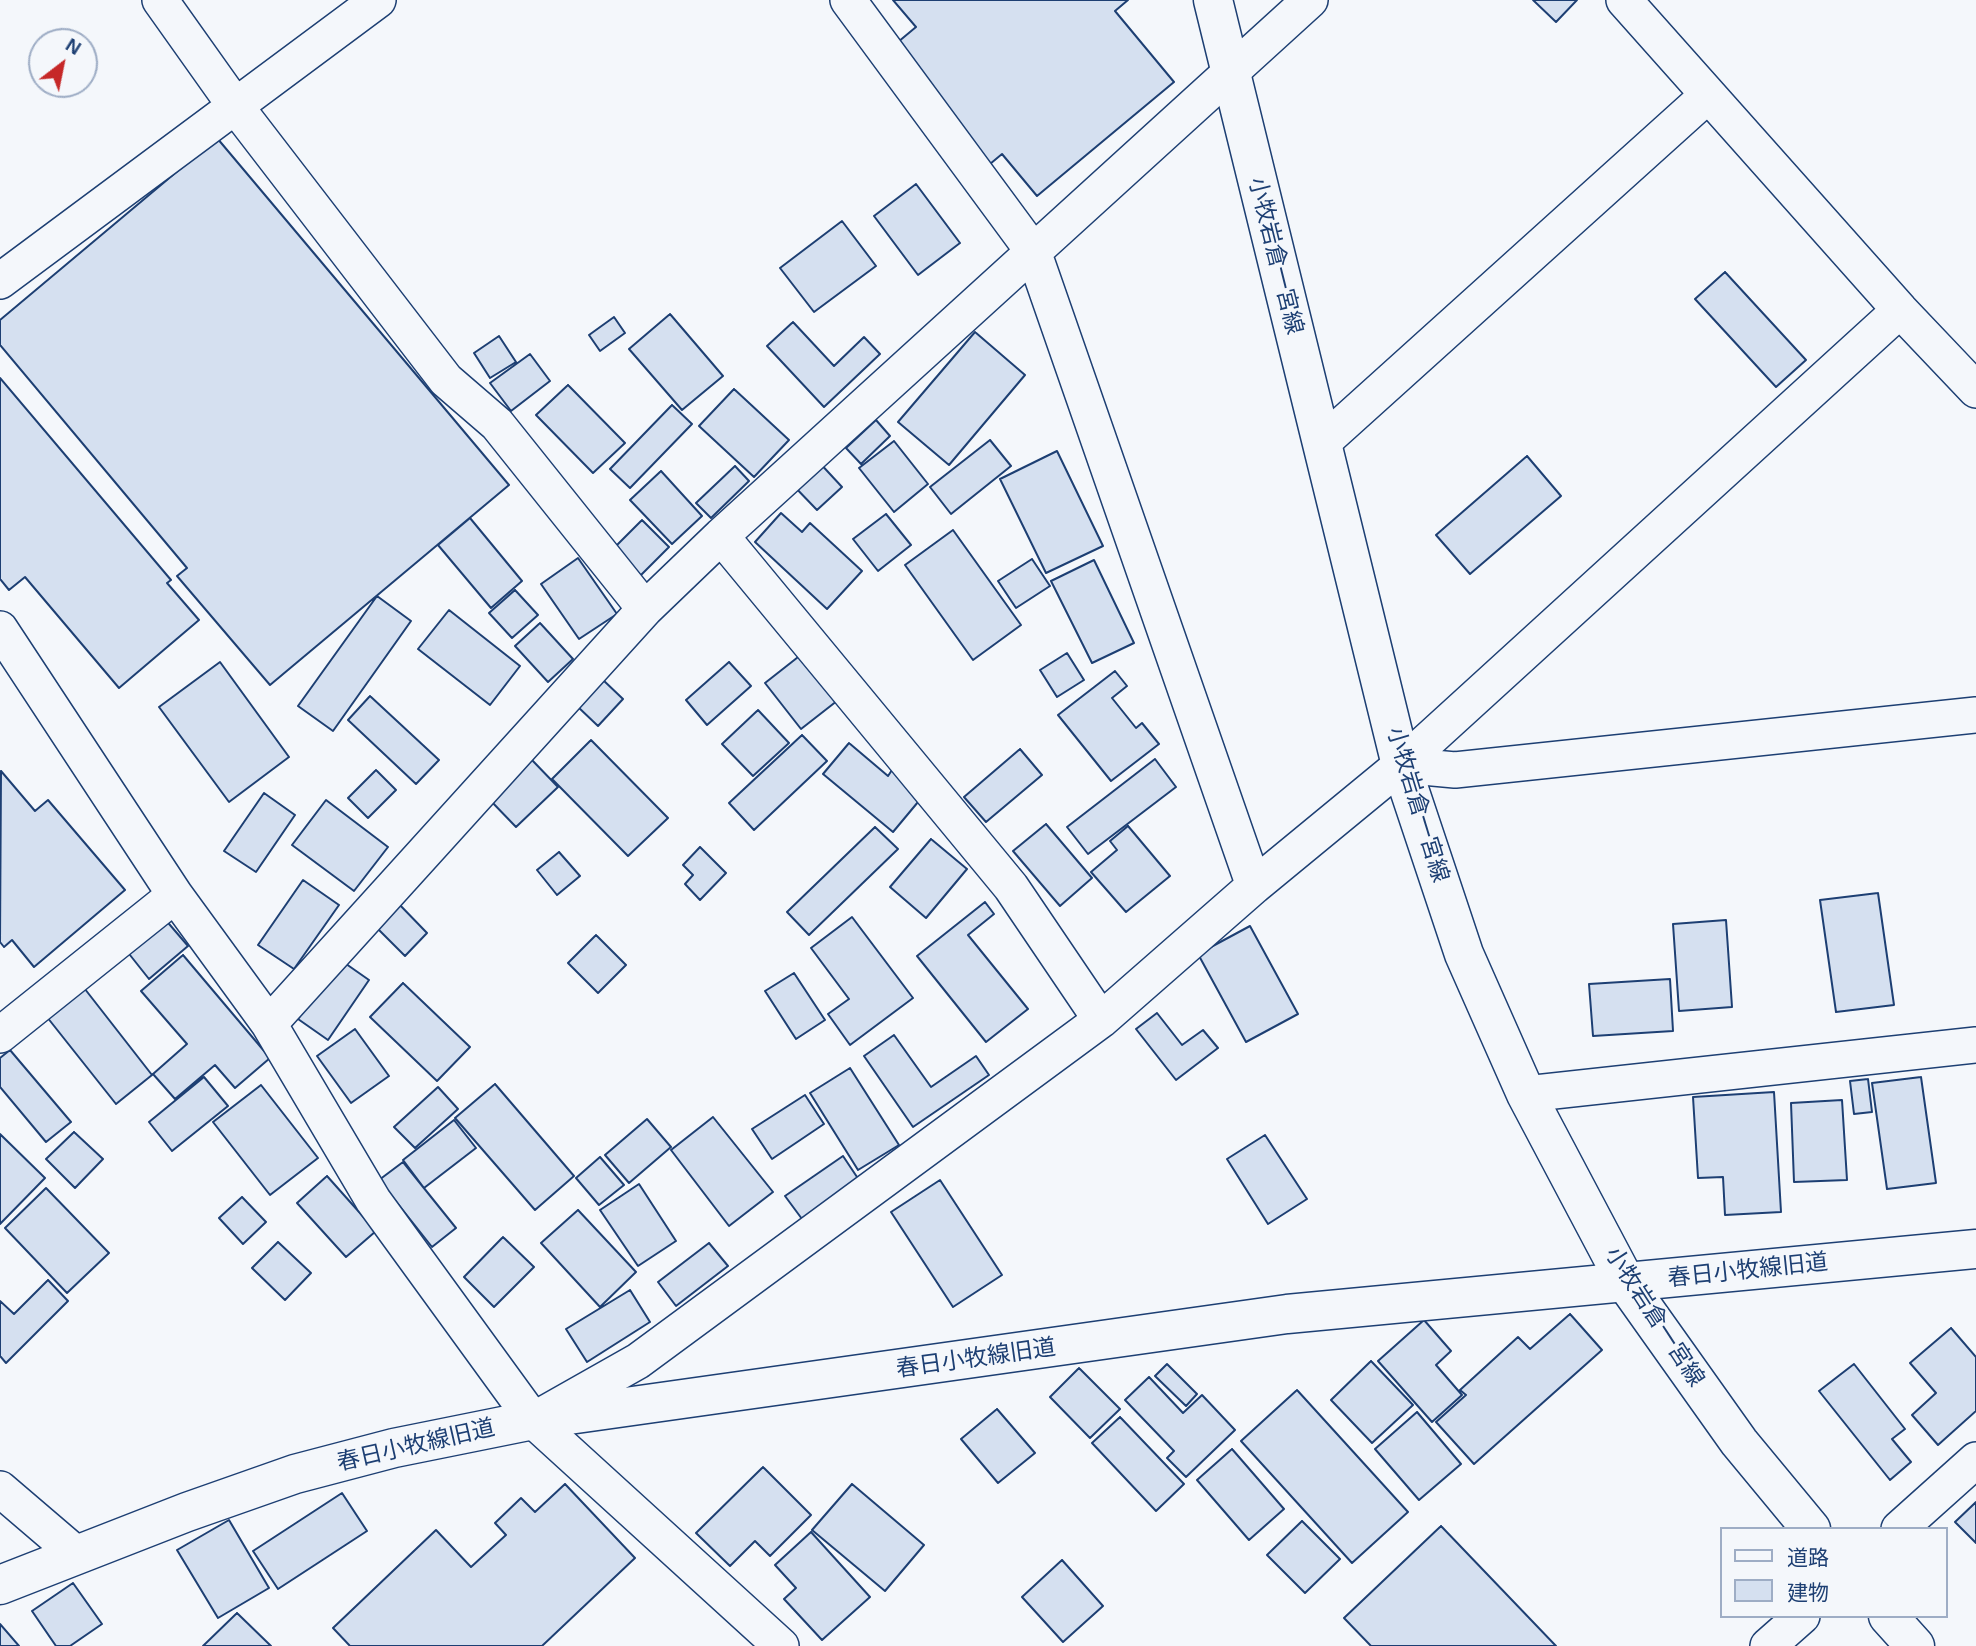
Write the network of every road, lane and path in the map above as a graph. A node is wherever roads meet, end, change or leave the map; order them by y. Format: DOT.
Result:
graph roads {
  1 [pos="160,0"];
  2 [pos="378,0"];
  3 [pos="1213,0"];
  4 [pos="1310,0"];
  5 [pos="1624,0"];
  6 [pos="851,1"];
  7 [pos="1230,72"];
  8 [pos="1708,95"];
  9 [pos="236,107"];
  10 [pos="1033,251"];
  11 [pos="0,281"];
  12 [pos="1899,310"];
  13 [pos="1976,390"];
  14 [pos="1321,443"];
  15 [pos="721,536"];
  16 [pos="645,609"];
  17 [pos="0,629"];
  18 [pos="1976,715"];
  19 [pos="1401,765"];
  20 [pos="1254,886"];
  21 [pos="175,895"];
  22 [pos="1101,1020"];
  23 [pos="269,1024"];
  24 [pos="0,1035"];
  25 [pos="1976,1045"];
  26 [pos="1526,1094"];
  27 [pos="1976,1249"];
  28 [pos="1626,1283"];
  29 [pos="533,1420"];
  30 [pos="1976,1460"];
  31 [pos="0,1489"];
  32 [pos="1809,1527"];
  33 [pos="1901,1527"];
  34 [pos="76,1554"];
  35 [pos="0,1585"];
  36 [pos="1799,1618"];
  37 [pos="1890,1618"];
  38 [pos="781,1646"];
  39 [pos="1768,1646"];
  40 [pos="1915,1646"];
  1 -- 9 [label="street"];
  2 -- 9 [label="street"];
  3 -- 7 [label="street, 小牧岩倉一宮線"];
  4 -- 7 [label="street"];
  5 -- 8 [label="street"];
  6 -- 10 [label="street"];
  7 -- 10 [label="street"];
  7 -- 14 [label="street, 小牧岩倉一宮線"];
  8 -- 12 [label="street"];
  8 -- 14 [label="street"];
  9 -- 11 [label="street"];
  9 -- 16 [label="street"];
  10 -- 15 [label="street"];
  10 -- 20 [label="street"];
  12 -- 13 [label="street"];
  12 -- 19 [label="street"];
  14 -- 19 [label="street, 小牧岩倉一宮線"];
  15 -- 16 [label="street"];
  15 -- 22 [label="street"];
  16 -- 23 [label="street"];
  17 -- 21 [label="street"];
  18 -- 19 [label="street"];
  19 -- 20 [label="street"];
  19 -- 26 [label="street, 小牧岩倉一宮線"];
  20 -- 22 [label="street"];
  21 -- 23 [label="street"];
  21 -- 24 [label="street"];
  22 -- 29 [label="street"];
  23 -- 29 [label="street"];
  25 -- 26 [label="street"];
  26 -- 28 [label="street, 小牧岩倉一宮線"];
  27 -- 28 [label="street, 春日小牧線旧道"];
  28 -- 29 [label="street, 春日小牧線旧道"];
  28 -- 32 [label="street, 小牧岩倉一宮線"];
  29 -- 34 [label="street, 春日小牧線旧道"];
  29 -- 38 [label="street"];
  30 -- 33 [label="street"];
  31 -- 34 [label="street"];
  34 -- 35 [label="street, 春日小牧線旧道"];
  36 -- 39 [label="street"];
  37 -- 40 [label="street"];
}
